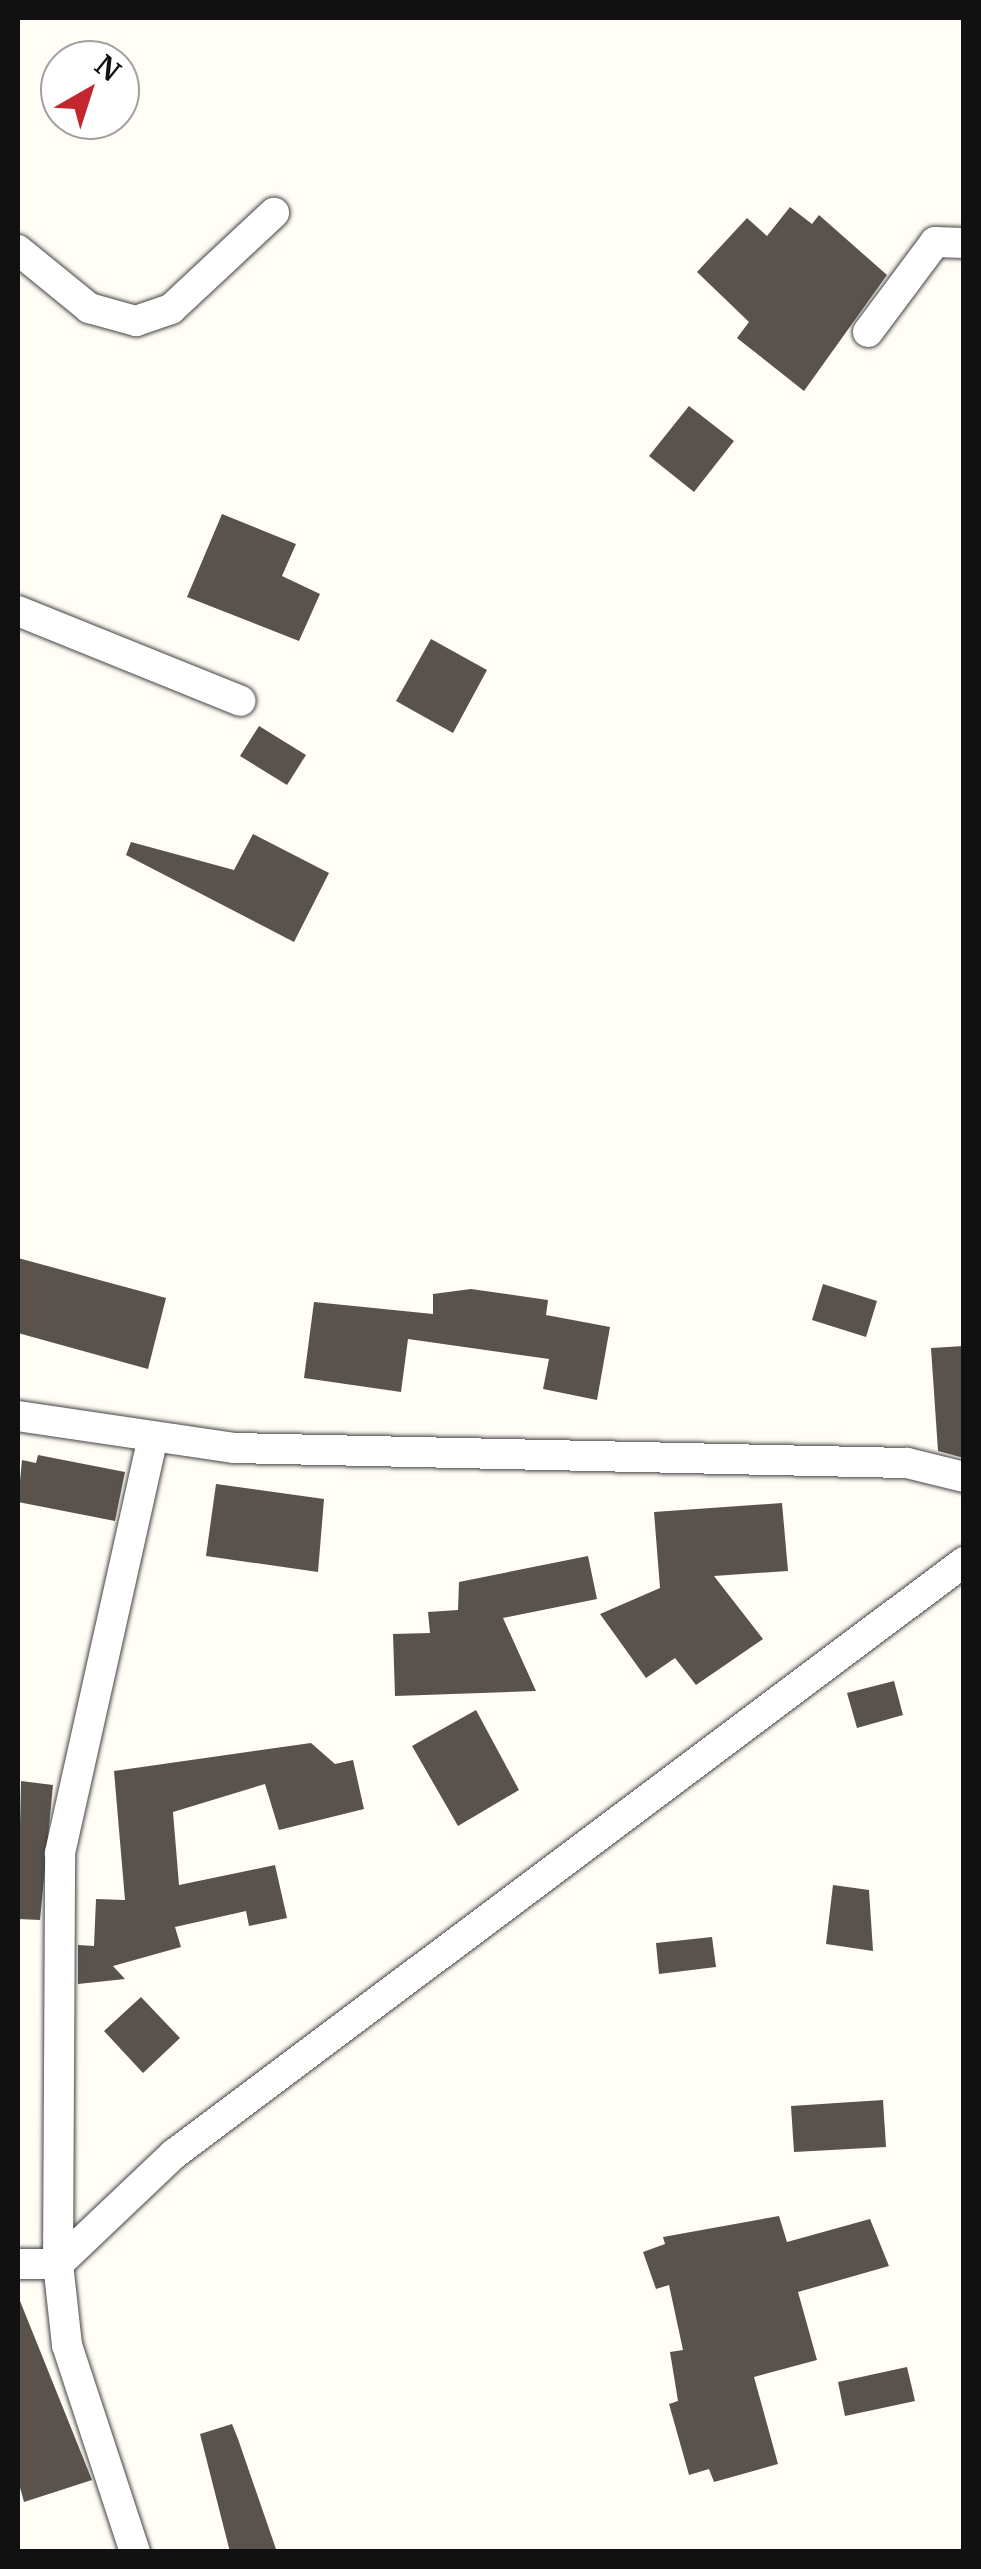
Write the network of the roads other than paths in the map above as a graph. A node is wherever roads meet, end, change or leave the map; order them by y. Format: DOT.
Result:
graph roads {
  1 [pos="274,213"];
  2 [pos="964,243"];
  3 [pos="18,250"];
  4 [pos="868,332"];
  5 [pos="18,611"];
  6 [pos="240,701"];
  7 [pos="18,1416"];
  8 [pos="152,1442"];
  9 [pos="964,1478"];
  10 [pos="964,1562"];
  11 [pos="18,2264"];
  12 [pos="58,2264"];
  13 [pos="135,2552"];
  1 -- 3 [label="street"];
  2 -- 4 [label="street"];
  5 -- 6 [label="street"];
  7 -- 8 [label="street"];
  8 -- 9 [label="street"];
  8 -- 12 [label="street"];
  10 -- 12 [label="street"];
  11 -- 12 [label="street"];
  12 -- 13 [label="street"];
}
